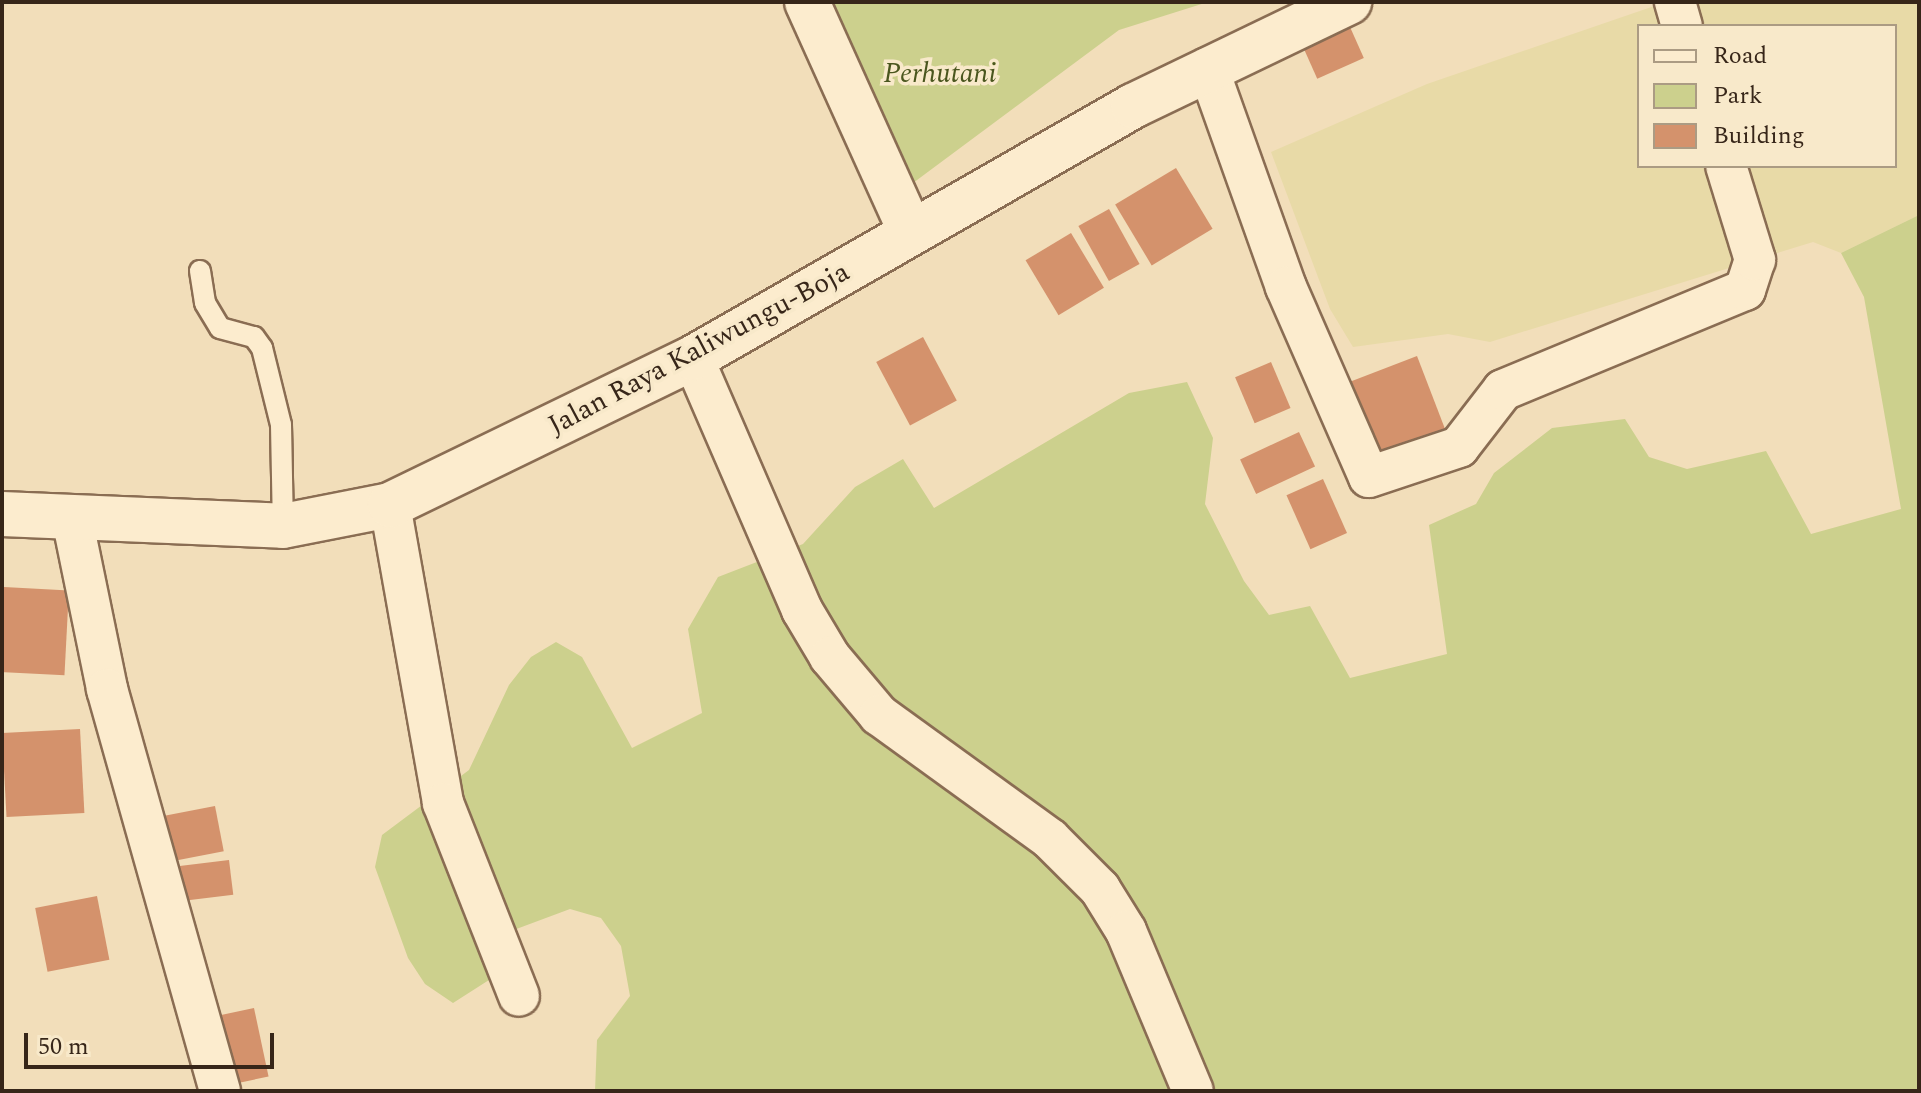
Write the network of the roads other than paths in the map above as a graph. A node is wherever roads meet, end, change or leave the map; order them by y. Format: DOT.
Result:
graph roads {
  1 [pos="807,2"];
  2 [pos="1349,2"];
  3 [pos="1675,2"];
  4 [pos="1681,24"];
  5 [pos="1208,68"];
  6 [pos="1727,168"];
  7 [pos="911,232"];
  8 [pos="200,271"];
  9 [pos="693,358"];
  10 [pos="390,505"];
  11 [pos="2,514"];
  12 [pos="72,518"];
  13 [pos="283,526"];
  14 [pos="519,996"];
  15 [pos="220,1091"];
  16 [pos="1193,1091"];
  1 -- 7 [label="main road"];
  2 -- 5 [label="main road, Jalan Raya Kaliwungu-Boja"];
  3 -- 4 [label="street"];
  5 -- 6 [label="street"];
  5 -- 7 [label="main road, Jalan Raya Kaliwungu-Boja"];
  7 -- 9 [label="main road, Jalan Raya Kaliwungu-Boja"];
  8 -- 13 [label="lane"];
  9 -- 10 [label="main road, Jalan Raya Kaliwungu-Boja"];
  9 -- 16 [label="street"];
  10 -- 13 [label="main road, Jalan Raya Kaliwungu-Boja"];
  10 -- 14 [label="street"];
  11 -- 12 [label="main road, Jalan Raya Kaliwungu-Boja"];
  12 -- 13 [label="main road, Jalan Raya Kaliwungu-Boja"];
  12 -- 15 [label="street"];
}
